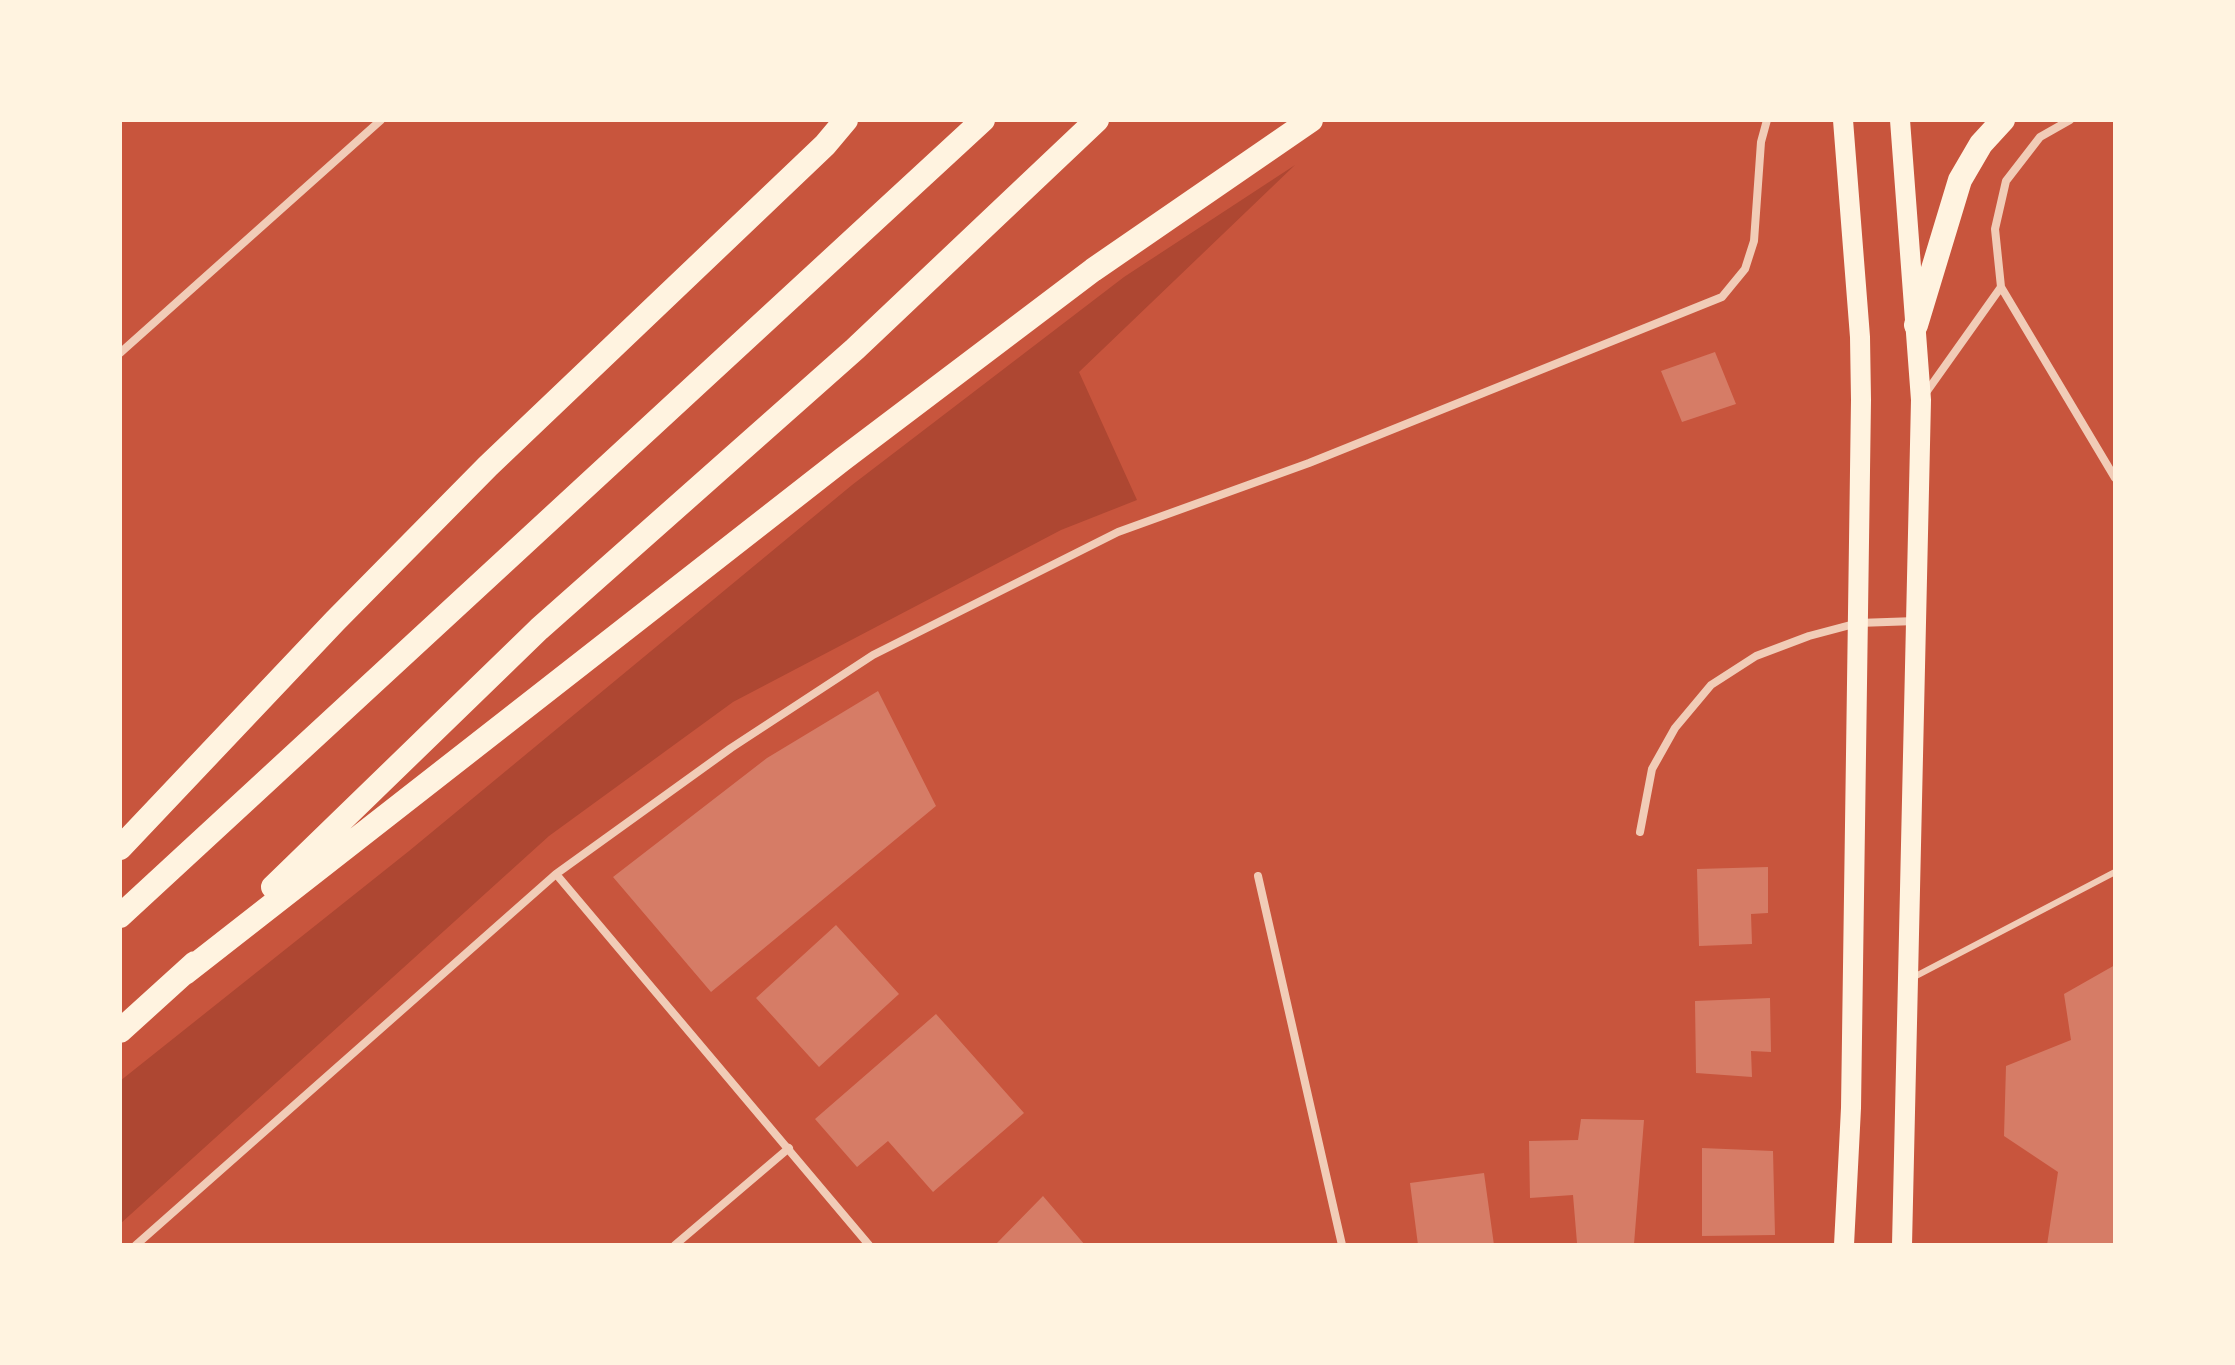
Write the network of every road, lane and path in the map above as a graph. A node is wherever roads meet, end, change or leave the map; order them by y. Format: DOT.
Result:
graph roads {
  1 [pos="381,120"];
  2 [pos="846,120"];
  3 [pos="983,120"];
  4 [pos="1097,120"];
  5 [pos="1311,120"];
  6 [pos="1767,120"];
  7 [pos="1843,120"];
  8 [pos="1900,120"];
  9 [pos="2003,120"];
  10 [pos="2070,120"];
  11 [pos="2001,287"];
  12 [pos="1916,325"];
  13 [pos="120,353"];
  14 [pos="1921,400"];
  15 [pos="2115,478"];
  16 [pos="1916,621"];
  17 [pos="1858,623"];
  18 [pos="1640,832"];
  19 [pos="120,848"];
  20 [pos="2115,872"];
  21 [pos="556,874"];
  22 [pos="1258,876"];
  23 [pos="120,916"];
  24 [pos="185,973"];
  25 [pos="1910,979"];
  26 [pos="120,1031"];
  27 [pos="789,1148"];
  28 [pos="136,1245"];
  29 [pos="675,1245"];
  30 [pos="869,1245"];
  31 [pos="1342,1245"];
  32 [pos="1844,1245"];
  33 [pos="1902,1245"];
  1 -- 13 [label="street"];
  2 -- 19 [label="highway"];
  3 -- 23 [label="highway"];
  4 -- 24 [label="highway"];
  5 -- 24 [label="highway"];
  6 -- 21 [label="street"];
  7 -- 17 [label="main road"];
  8 -- 12 [label="main road"];
  9 -- 12 [label="highway"];
  10 -- 11 [label="street"];
  11 -- 14 [label="street"];
  11 -- 15 [label="street"];
  12 -- 14 [label="main road"];
  14 -- 16 [label="main road"];
  16 -- 17 [label="street"];
  16 -- 25 [label="main road"];
  17 -- 18 [label="street"];
  17 -- 32 [label="main road"];
  20 -- 25 [label="lane"];
  21 -- 27 [label="street"];
  21 -- 28 [label="street"];
  22 -- 31 [label="street"];
  24 -- 26 [label="highway"];
  25 -- 33 [label="main road"];
  27 -- 29 [label="street"];
  27 -- 30 [label="street"];
}
